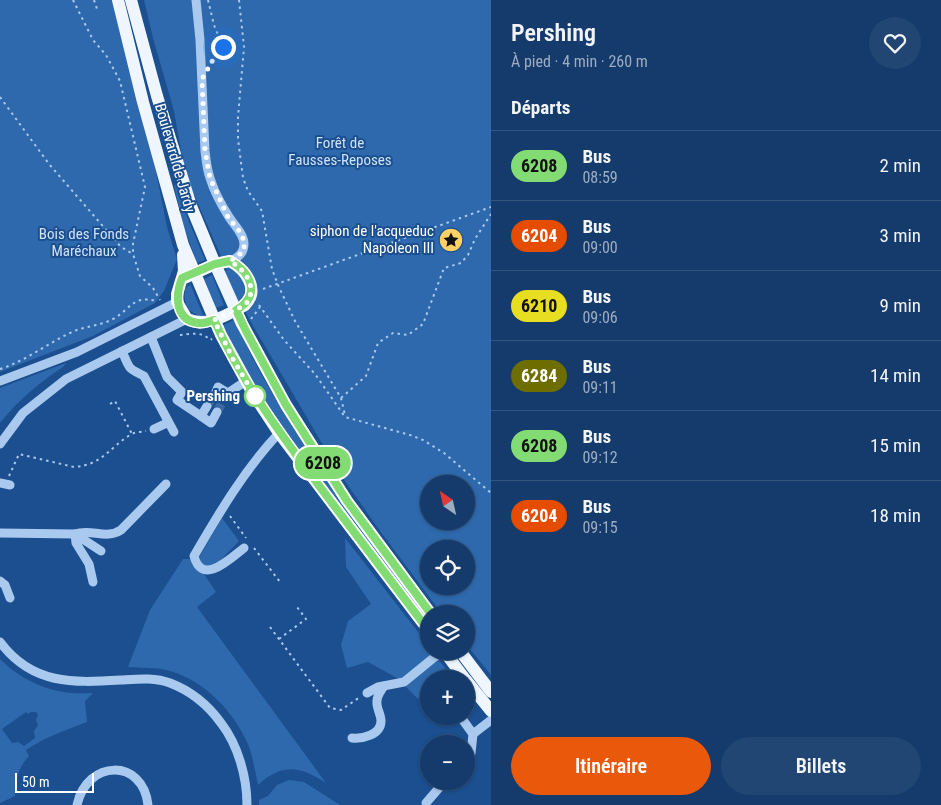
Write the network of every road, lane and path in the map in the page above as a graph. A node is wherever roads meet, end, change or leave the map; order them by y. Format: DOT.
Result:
graph roads {
  1 [pos="73,0"];
  2 [pos="94,0"];
  3 [pos="118,0"];
  4 [pos="132,0"];
  5 [pos="196,0"];
  6 [pos="208,0"];
  7 [pos="239,0"];
  8 [pos="97,9"];
  9 [pos="202,79"];
  10 [pos="0,96"];
  11 [pos="491,207"];
  12 [pos="491,214"];
  13 [pos="183,245"];
  14 [pos="133,254"];
  15 [pos="230,261"];
  16 [pos="215,264"];
  17 [pos="194,273"];
  18 [pos="182,278"];
  19 [pos="278,285"];
  20 [pos="251,293"];
  21 [pos="177,302"];
  22 [pos="236,310"];
  23 [pos="187,319"];
  24 [pos="214,320"];
  25 [pos="249,321"];
  26 [pos="180,335"];
  27 [pos="151,337"];
  28 [pos="215,338"];
  29 [pos="122,351"];
  30 [pos="0,369"];
  31 [pos="0,381"];
  32 [pos="246,381"];
  33 [pos="215,394"];
  34 [pos="341,398"];
  35 [pos="110,404"];
  36 [pos="207,406"];
  37 [pos="217,412"];
  38 [pos="201,416"];
  39 [pos="346,417"];
  40 [pos="168,422"];
  41 [pos="154,429"];
  42 [pos="174,432"];
  43 [pos="279,433"];
  44 [pos="132,434"];
  45 [pos="0,444"];
  46 [pos="4,484"];
  47 [pos="166,484"];
  48 [pos="491,493"];
  49 [pos="0,533"];
  50 [pos="75,534"];
  51 [pos="244,548"];
  52 [pos="101,551"];
  53 [pos="0,581"];
  54 [pos="93,582"];
  55 [pos="10,598"];
  56 [pos="424,605"];
  57 [pos="297,607"];
  58 [pos="420,620"];
  59 [pos="270,627"];
  60 [pos="279,639"];
  61 [pos="0,642"];
  62 [pos="432,660"];
  63 [pos="450,660"];
  64 [pos="467,660"];
  65 [pos="458,670"];
  66 [pos="384,686"];
  67 [pos="475,692"];
  68 [pos="491,692"];
  69 [pos="367,693"];
  70 [pos="491,711"];
  71 [pos="491,720"];
  72 [pos="466,725"];
  73 [pos="473,734"];
  74 [pos="352,738"];
  75 [pos="437,790"];
  76 [pos="426,803"];
  77 [pos="77,805"];
  78 [pos="148,805"];
  79 [pos="247,805"];
  1 -- 14 [label="path"];
  2 -- 8 [label="path"];
  3 -- 13 [label="main road, Boulevard de Jardy"];
  4 -- 16 [label="main road, Boulevard de Jardy"];
  5 -- 9 [label="street"];
  6 -- 9 [label="path"];
  7 -- 19 [label="path"];
  9 -- 15 [label="street"];
  10 -- 14 [label="path"];
  11 -- 19 [label="path"];
  12 -- 34 [label="path"];
  13 -- 17 [label="main road, Boulevard de Jardy"];
  13 -- 18 [label="main road"];
  14 -- 30 [label="path"];
  15 -- 16 [label="main road"];
  15 -- 20 [label="main road"];
  16 -- 17 [label="main road"];
  16 -- 22 [label="main road, Boulevard de Jardy"];
  17 -- 18 [label="main road"];
  17 -- 24 [label="main road, Boulevard de Jardy"];
  18 -- 21 [label="main road"];
  19 -- 20 [label="path"];
  19 -- 34 [label="path"];
  20 -- 22 [label="main road"];
  21 -- 23 [label="main road"];
  21 -- 31 [label="street"];
  22 -- 24 [label="main road"];
  22 -- 56 [label="main road, Boulevard de Jardy"];
  23 -- 24 [label="main road"];
  23 -- 27 [label="street"];
  24 -- 32 [label="main road, Boulevard de Jardy"];
  25 -- 39 [label="path"];
  26 -- 28 [label="path"];
  27 -- 29 [label="street"];
  27 -- 38 [label="street"];
  29 -- 40 [label="street"];
  29 -- 45 [label="street"];
  32 -- 33 [label="street"];
  32 -- 43 [label="main road, Boulevard de Jardy"];
  34 -- 39 [label="path"];
  35 -- 44 [label="path"];
  36 -- 38 [label="street"];
  37 -- 38 [label="street"];
  39 -- 48 [label="path"];
  40 -- 41 [label="street"];
  40 -- 42 [label="street"];
  41 -- 44 [label="path"];
  43 -- 51 [label="street"];
  43 -- 58 [label="main road, Boulevard de Jardy"];
  44 -- 46 [label="path"];
  47 -- 50 [label="street"];
  49 -- 50 [label="street"];
  50 -- 52 [label="street"];
  50 -- 54 [label="street"];
  53 -- 55 [label="street"];
  57 -- 60 [label="path"];
  59 -- 60 [label="path"];
  60 -- 69 [label="path"];
  61 -- 79 [label="street"];
  62 -- 66 [label="street"];
  63 -- 65 [label="main road"];
  64 -- 68 [label="main road"];
  66 -- 69 [label="street"];
  66 -- 74 [label="street"];
  67 -- 70 [label="main road"];
  71 -- 73 [label="street"];
  72 -- 73 [label="street"];
  75 -- 76 [label="street"];
  77 -- 78 [label="street"];
}
